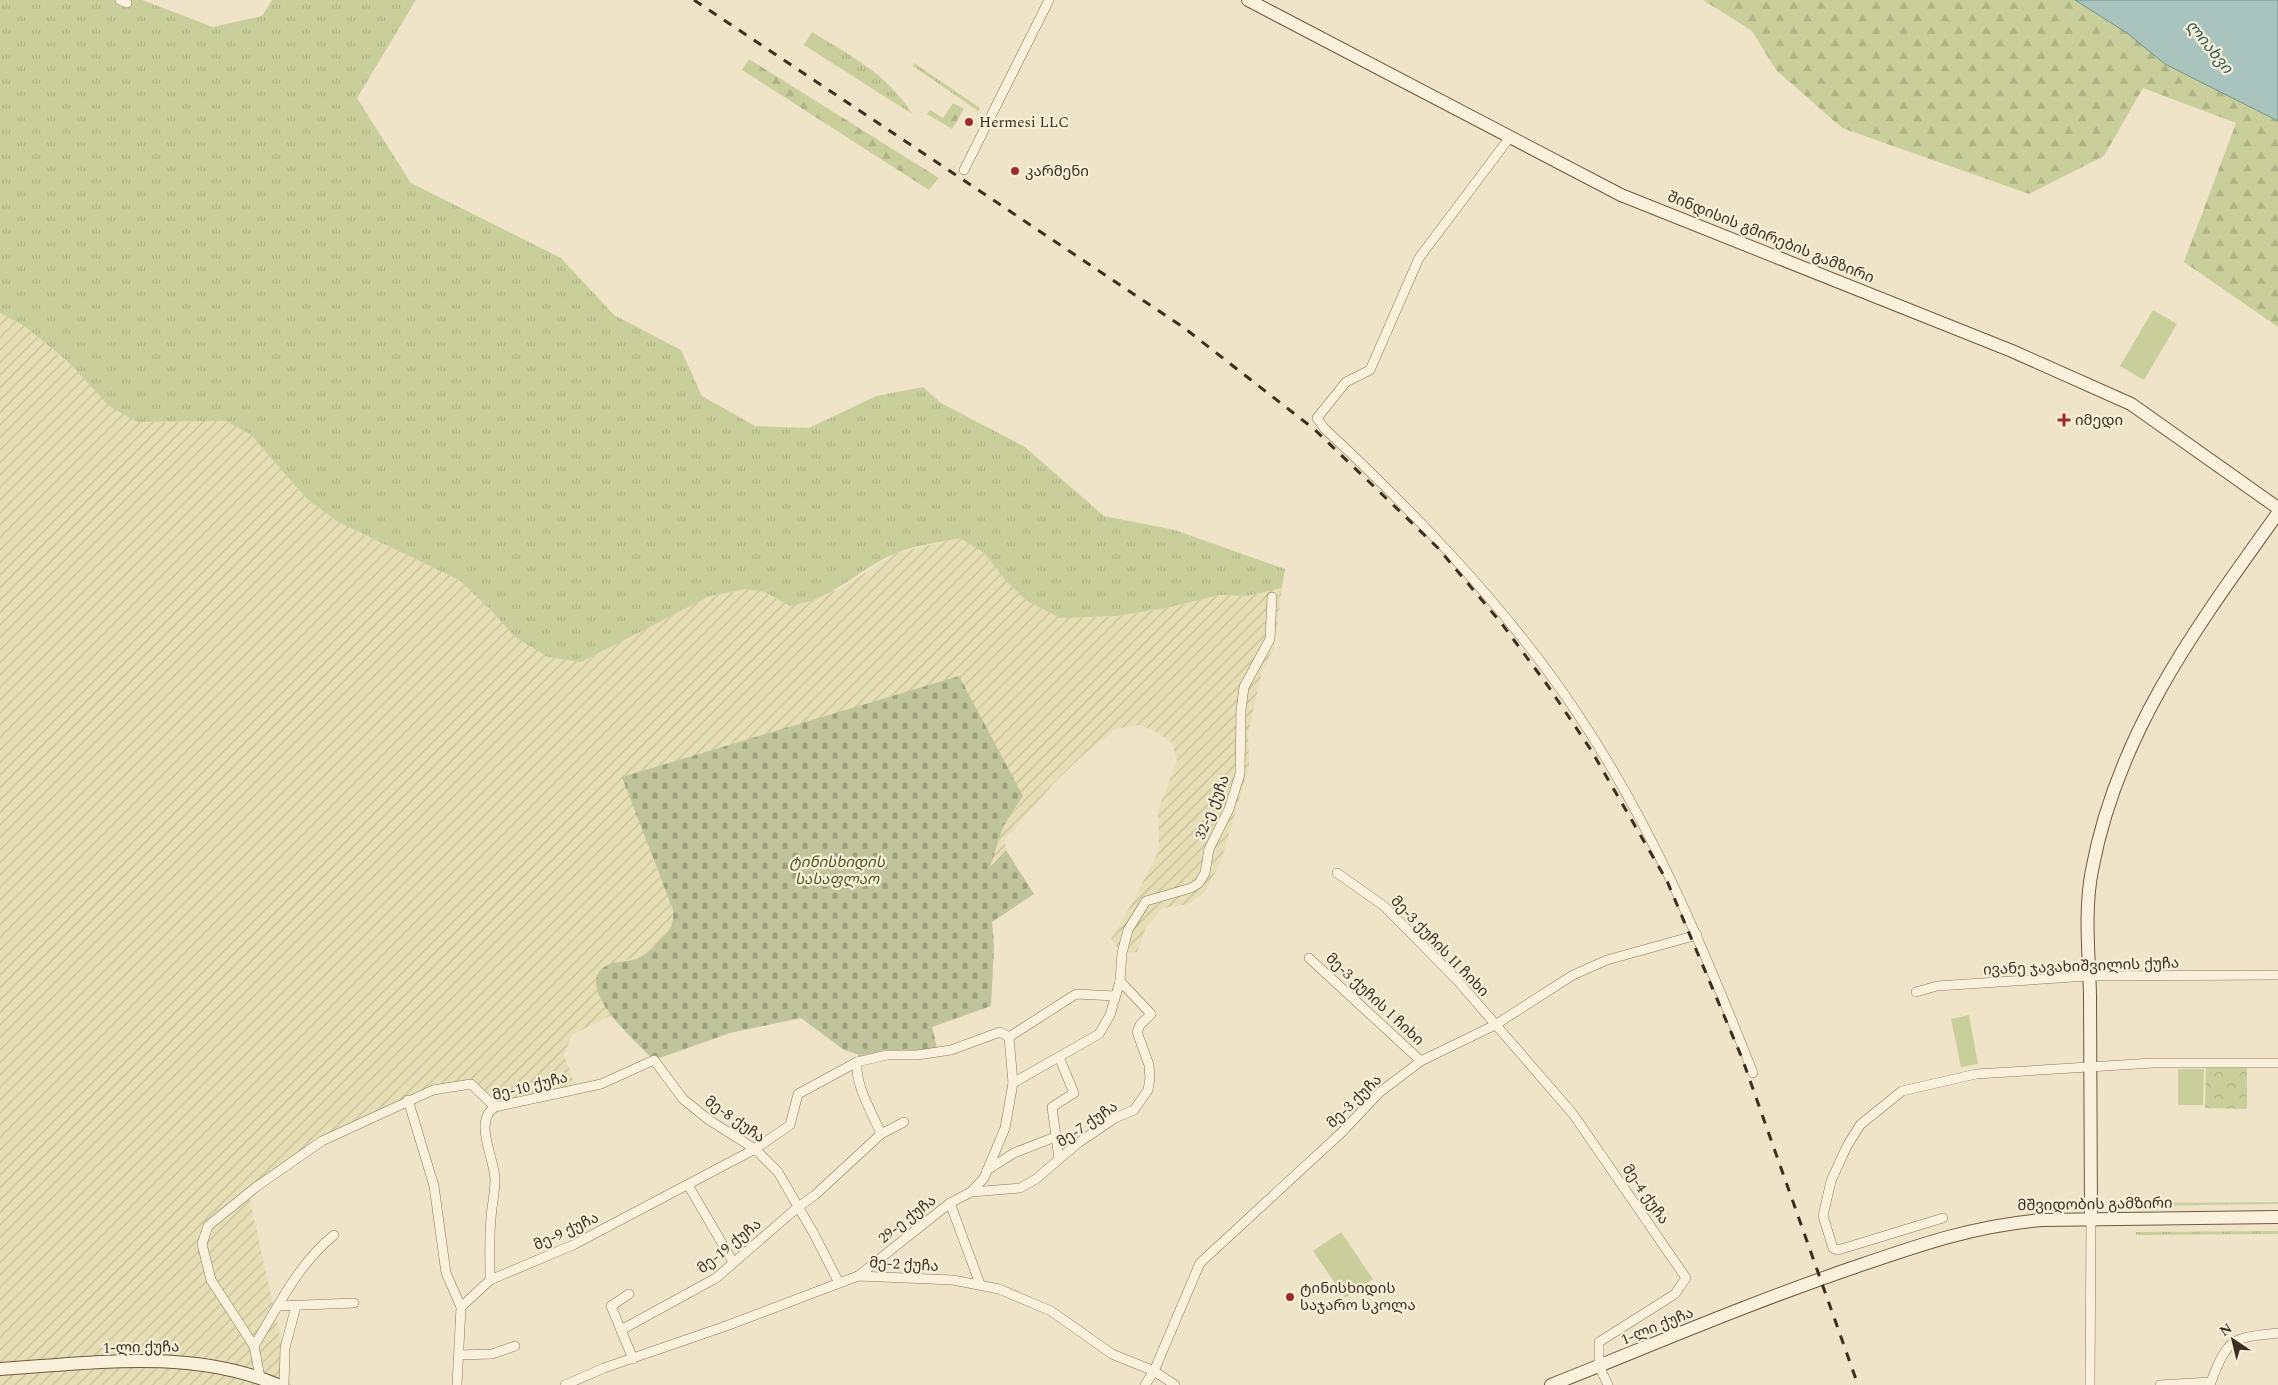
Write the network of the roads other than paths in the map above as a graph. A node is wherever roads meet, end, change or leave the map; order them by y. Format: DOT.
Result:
graph roads {
  1 [pos="1049,0"];
  2 [pos="1248,0"];
  3 [pos="1510,137"];
  4 [pos="964,170"];
  5 [pos="2278,508"];
  6 [pos="2278,513"];
  7 [pos="1272,597"];
  8 [pos="1336,873"];
  9 [pos="1697,935"];
  10 [pos="1309,958"];
  11 [pos="2278,975"];
  12 [pos="2089,976"];
  13 [pos="1120,981"];
  14 [pos="1916,992"];
  15 [pos="1115,996"];
  16 [pos="1495,1025"];
  17 [pos="1009,1037"];
  18 [pos="1059,1057"];
  19 [pos="654,1060"];
  20 [pos="1421,1061"];
  21 [pos="857,1062"];
  22 [pos="2278,1063"];
  23 [pos="2090,1067"];
  24 [pos="1753,1073"];
  25 [pos="1013,1083"];
  26 [pos="408,1100"];
  27 [pos="495,1107"];
  28 [pos="904,1122"];
  29 [pos="881,1134"];
  30 [pos="1055,1137"];
  31 [pos="756,1149"];
  32 [pos="1059,1159"];
  33 [pos="986,1171"];
  34 [pos="688,1185"];
  35 [pos="971,1192"];
  36 [pos="950,1204"];
  37 [pos="798,1206"];
  38 [pos="2278,1217"];
  39 [pos="1943,1218"];
  40 [pos="2091,1220"];
  41 [pos="334,1235"];
  42 [pos="732,1262"];
  43 [pos="858,1276"];
  44 [pos="490,1280"];
  45 [pos="838,1283"];
  46 [pos="980,1284"];
  47 [pos="629,1294"];
  48 [pos="1774,1296"];
  49 [pos="354,1303"];
  50 [pos="279,1306"];
  51 [pos="296,1306"];
  52 [pos="462,1307"];
  53 [pos="621,1330"];
  54 [pos="2278,1333"];
  55 [pos="254,1346"];
  56 [pos="515,1346"];
  57 [pos="459,1355"];
  58 [pos="633,1359"];
  59 [pos="1599,1366"];
  60 [pos="0,1369"];
  61 [pos="1154,1371"];
  62 [pos="260,1377"];
  63 [pos="2212,1383"];
  64 [pos="278,1385"];
  65 [pos="284,1385"];
  66 [pos="457,1385"];
  67 [pos="566,1385"];
  68 [pos="1145,1385"];
  69 [pos="1175,1385"];
  70 [pos="1551,1385"];
  71 [pos="1608,1385"];
  72 [pos="2090,1385"];
  73 [pos="2160,1385"];
  1 -- 4 [label="street"];
  2 -- 3 [label="main road, შინდისის გმირების გამზირი"];
  3 -- 5 [label="main road, შინდისის გმირების გამზირი"];
  3 -- 9 [label="street"];
  6 -- 12 [label="main road"];
  7 -- 13 [label="street, 32-ე ქუჩა"];
  8 -- 16 [label="street, მე-3 ქუჩის II ჩიხი"];
  9 -- 16 [label="street, მე-3 ქუჩა"];
  9 -- 24 [label="street"];
  10 -- 20 [label="street, მე-3 ქუჩის I ჩიხი"];
  11 -- 12 [label="street, ივანე ჯავახიშვილის ქუჩა"];
  12 -- 14 [label="street, ივანე ჯავახიშვილის ქუჩა"];
  12 -- 23 [label="main road"];
  13 -- 15 [label="street, 32-ე ქუჩა"];
  13 -- 32 [label="street, მე-7 ქუჩა"];
  15 -- 17 [label="street"];
  15 -- 18 [label="street, 32-ე ქუჩა"];
  16 -- 20 [label="street, მე-3 ქუჩა"];
  16 -- 59 [label="street, მე-4 ქუჩა"];
  17 -- 21 [label="street, მე-9 ქუჩა"];
  17 -- 25 [label="street"];
  18 -- 25 [label="street, 32-ე ქუჩა"];
  18 -- 30 [label="street"];
  19 -- 27 [label="street, მე-10 ქუჩა"];
  19 -- 31 [label="street, მე-8 ქუჩა"];
  20 -- 61 [label="street, მე-3 ქუჩა"];
  21 -- 29 [label="street"];
  21 -- 31 [label="street, მე-9 ქუჩა"];
  22 -- 23 [label="street"];
  23 -- 39 [label="street"];
  23 -- 40 [label="main road"];
  25 -- 33 [label="street"];
  26 -- 27 [label="street"];
  26 -- 52 [label="street"];
  26 -- 55 [label="street"];
  27 -- 44 [label="street, მე-10 ქუჩა"];
  28 -- 29 [label="street, მე-19 ქუჩა"];
  29 -- 37 [label="street, მე-19 ქუჩა"];
  30 -- 32 [label="street"];
  30 -- 33 [label="street"];
  31 -- 34 [label="street, მე-9 ქუჩა"];
  31 -- 37 [label="street, მე-8 ქუჩა"];
  32 -- 35 [label="street, მე-7 ქუჩა"];
  33 -- 35 [label="street"];
  34 -- 42 [label="street"];
  34 -- 44 [label="street, მე-9 ქუჩა"];
  35 -- 36 [label="street, 29-ე ქუჩა"];
  36 -- 43 [label="street, 29-ე ქუჩა"];
  36 -- 46 [label="street"];
  37 -- 42 [label="street, მე-19 ქუჩა"];
  37 -- 45 [label="street, მე-8 ქუჩა"];
  38 -- 40 [label="main road, მშვიდობის გამზირი"];
  40 -- 48 [label="main road, მშვიდობის გამზირი"];
  40 -- 72 [label="street"];
  41 -- 50 [label="street"];
  42 -- 53 [label="street, მე-19 ქუჩა"];
  43 -- 45 [label="street, მე-2 ქუჩა"];
  43 -- 46 [label="street, მე-2 ქუჩა"];
  44 -- 52 [label="street, მე-9 ქუჩა"];
  45 -- 58 [label="street, მე-2 ქუჩა"];
  46 -- 61 [label="street, მე-2 ქუჩა"];
  47 -- 53 [label="street"];
  48 -- 59 [label="main road, 1-ლი ქუჩა"];
  49 -- 51 [label="street"];
  50 -- 51 [label="street"];
  50 -- 55 [label="street"];
  51 -- 65 [label="street"];
  52 -- 57 [label="street"];
  53 -- 58 [label="street"];
  54 -- 63 [label="street"];
  55 -- 62 [label="street"];
  56 -- 57 [label="street"];
  57 -- 66 [label="street"];
  58 -- 67 [label="street, მე-2 ქუჩა"];
  59 -- 70 [label="main road, 1-ლი ქუჩა"];
  59 -- 71 [label="street"];
  60 -- 62 [label="main road, 1-ლი ქუჩა"];
  61 -- 68 [label="street, მე-3 ქუჩა"];
  61 -- 69 [label="street, მე-2 ქუჩა"];
  62 -- 64 [label="main road, 1-ლი ქუჩა"];
  63 -- 73 [label="street"];
}
